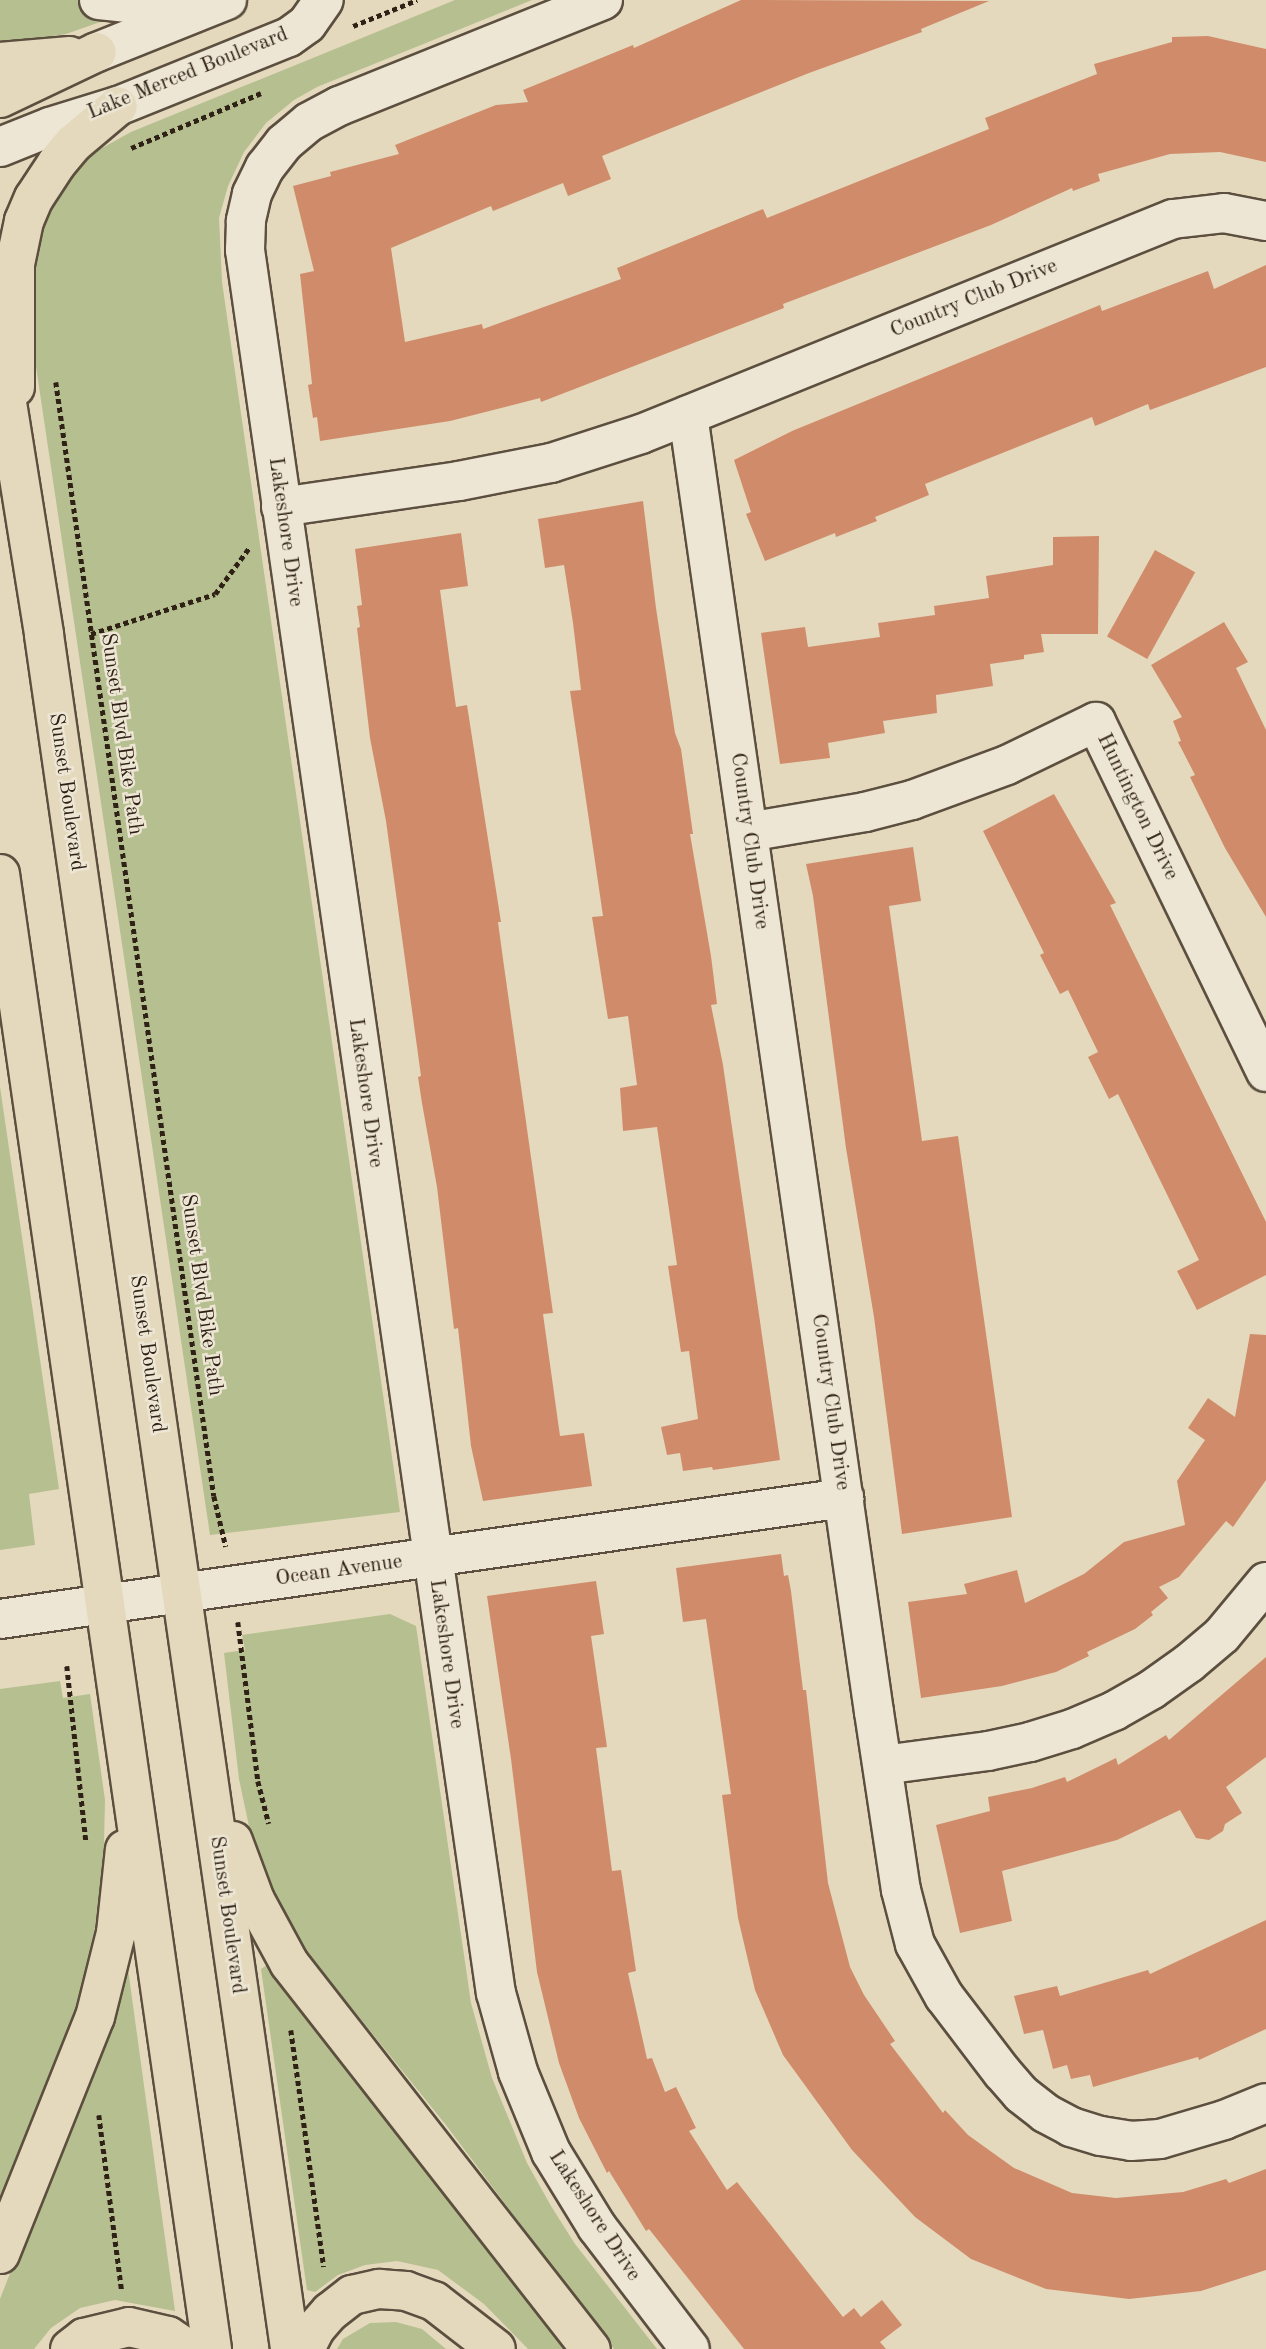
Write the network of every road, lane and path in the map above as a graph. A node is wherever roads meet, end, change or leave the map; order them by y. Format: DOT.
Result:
graph roads {
  1 [pos="99,0"];
  2 [pos="225,0"];
  3 [pos="324,0"];
  4 [pos="603,0"];
  5 [pos="97,52"];
  6 [pos="0,62"];
  7 [pos="267,91"];
  8 [pos="0,98"];
  9 [pos="118,106"];
  10 [pos="0,147"];
  11 [pos="124,152"];
  12 [pos="1266,221"];
  13 [pos="0,359"];
  14 [pos="54,371"];
  15 [pos="688,415"];
  16 [pos="15,442"];
  17 [pos="281,507"];
  18 [pos="260,546"];
  19 [pos="91,635"];
  20 [pos="748,832"];
  21 [pos="0,874"];
  22 [pos="1266,1072"];
  23 [pos="844,1498"];
  24 [pos="227,1551"];
  25 [pos="432,1557"];
  26 [pos="1266,1582"];
  27 [pos="181,1593"];
  28 [pos="105,1604"];
  29 [pos="0,1619"];
  30 [pos="239,1625"];
  31 [pos="66,1666"];
  32 [pos="201,1729"];
  33 [pos="123,1732"];
  34 [pos="883,1765"];
  35 [pos="270,1829"];
  36 [pos="86,1843"];
  37 [pos="290,2024"];
  38 [pos="1266,2103"];
  39 [pos="97,2104"];
  40 [pos="0,2253"];
  41 [pos="324,2270"];
  42 [pos="122,2292"];
  43 [pos="70,2349"];
  44 [pos="187,2349"];
  45 [pos="212,2349"];
  46 [pos="290,2349"];
  47 [pos="305,2349"];
  48 [pos="496,2349"];
  49 [pos="590,2349"];
  50 [pos="690,2349"];
  1 -- 2 [label="street"];
  2 -- 5 [label="street"];
  3 -- 9 [label="street, Lake Merced Boulevard"];
  4 -- 17 [label="street, Lakeshore Drive"];
  5 -- 6 [label="main road"];
  5 -- 8 [label="main road"];
  7 -- 11 [label="path"];
  9 -- 10 [label="street, Lake Merced Boulevard"];
  9 -- 16 [label="main road"];
  12 -- 15 [label="street, Country Club Drive"];
  13 -- 16 [label="main road, Sunset Boulevard"];
  14 -- 19 [label="path, Sunset Blvd Bike Path"];
  15 -- 17 [label="street, Country Club Drive"];
  15 -- 20 [label="street, Country Club Drive"];
  16 -- 27 [label="main road, Sunset Boulevard"];
  17 -- 25 [label="street, Lakeshore Drive"];
  18 -- 19 [label="path"];
  19 -- 24 [label="path, Sunset Blvd Bike Path"];
  20 -- 22 [label="street, Huntington Drive"];
  20 -- 23 [label="street, Country Club Drive"];
  21 -- 28 [label="main road"];
  23 -- 25 [label="street, Ocean Avenue"];
  23 -- 34 [label="street, Country Club Drive"];
  25 -- 27 [label="street, Ocean Avenue"];
  25 -- 50 [label="street, Lakeshore Drive"];
  26 -- 34 [label="street"];
  27 -- 28 [label="street, Ocean Avenue"];
  27 -- 32 [label="main road, Sunset Boulevard"];
  28 -- 29 [label="street, Ocean Avenue"];
  28 -- 33 [label="main road"];
  30 -- 35 [label="path"];
  31 -- 36 [label="path"];
  32 -- 46 [label="main road, Sunset Boulevard"];
  32 -- 49 [label="main road"];
  33 -- 40 [label="main road"];
  33 -- 45 [label="main road"];
  34 -- 38 [label="street, Country Club Drive"];
  37 -- 41 [label="path"];
  39 -- 42 [label="path"];
  43 -- 44 [label="main road"];
  47 -- 48 [label="main road"];
}
